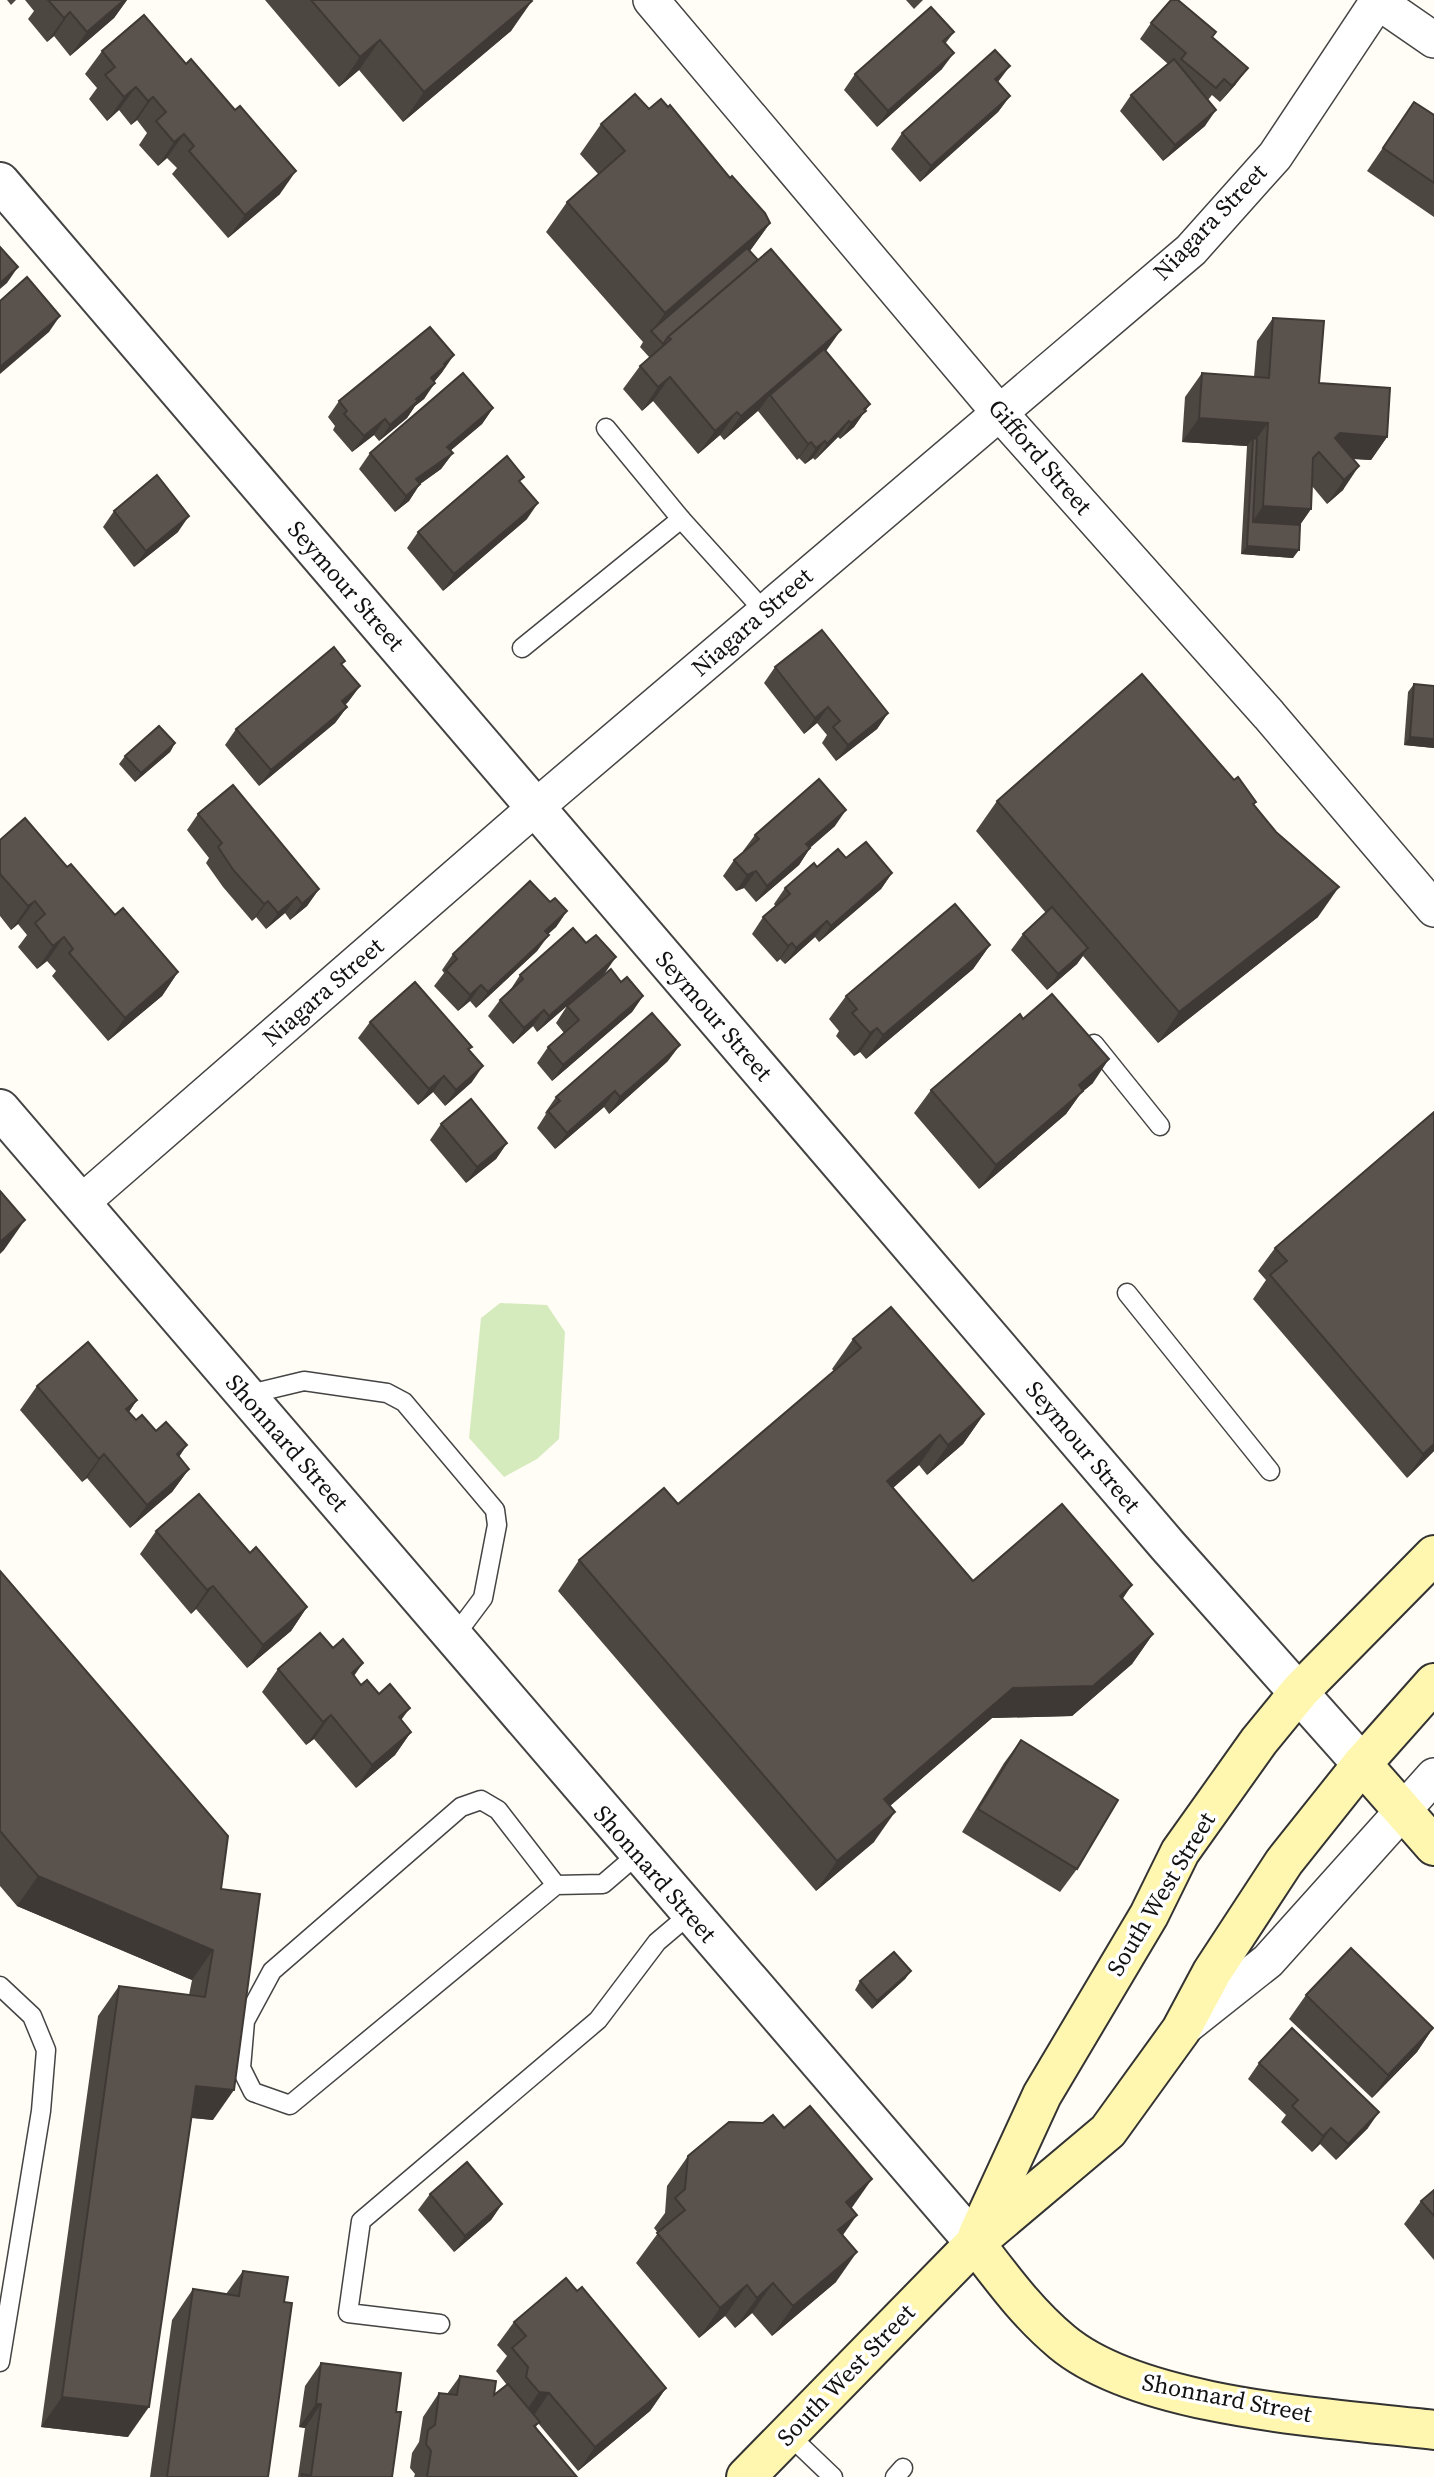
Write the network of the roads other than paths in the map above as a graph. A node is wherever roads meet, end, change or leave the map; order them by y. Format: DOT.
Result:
graph roads {
  1 [pos="651,0"];
  2 [pos="1377,0"];
  3 [pos="1434,40"];
  4 [pos="0,182"];
  5 [pos="998,411"];
  6 [pos="606,428"];
  7 [pos="681,519"];
  8 [pos="764,611"];
  9 [pos="522,648"];
  10 [pos="536,807"];
  11 [pos="1434,909"];
  12 [pos="1084,1032"];
  13 [pos="0,1109"];
  14 [pos="1160,1126"];
  15 [pos="81,1203"];
  16 [pos="1127,1293"];
  17 [pos="246,1395"];
  18 [pos="1270,1471"];
  19 [pos="1434,1555"];
  20 [pos="453,1638"];
  21 [pos="1434,1683"];
  22 [pos="1300,1691"];
  23 [pos="1362,1764"];
  24 [pos="1434,1776"];
  25 [pos="1403,1810"];
  26 [pos="1434,1846"];
  27 [pos="638,1854"];
  28 [pos="556,1885"];
  29 [pos="690,1914"];
  30 [pos="0,1986"];
  31 [pos="1181,2030"];
  32 [pos="975,2243"];
  33 [pos="440,2324"];
  34 [pos="0,2362"];
  35 [pos="1434,2430"];
  36 [pos="788,2434"];
  37 [pos="746,2477"];
  38 [pos="833,2477"];
  1 -- 5 [label="street, Gifford Street"];
  2 -- 3 [label="street"];
  2 -- 5 [label="street, Niagara Street"];
  4 -- 10 [label="street, Seymour Street"];
  5 -- 8 [label="street, Niagara Street"];
  5 -- 11 [label="street, Gifford Street"];
  6 -- 7 [label="lane"];
  7 -- 8 [label="lane"];
  7 -- 9 [label="lane"];
  8 -- 10 [label="street, Niagara Street"];
  10 -- 15 [label="street, Niagara Street"];
  10 -- 22 [label="street, Seymour Street"];
  12 -- 14 [label="lane"];
  13 -- 15 [label="street, Shonnard Street"];
  15 -- 17 [label="street, Shonnard Street"];
  16 -- 18 [label="lane"];
  17 -- 20 [label="street, Shonnard Street"];
  17 -- 20 [label="lane"];
  19 -- 22 [label="main road, South West Street"];
  20 -- 27 [label="street, Shonnard Street"];
  21 -- 23 [label="main road, South West Street"];
  22 -- 23 [label="street, Seymour Street"];
  22 -- 32 [label="main road, South West Street"];
  23 -- 25 [label="main road, Seymour Street"];
  23 -- 31 [label="main road, South West Street"];
  24 -- 25 [label="street, South West Street"];
  25 -- 26 [label="main road, Seymour Street"];
  25 -- 31 [label="street, South West Street"];
  27 -- 28 [label="lane"];
  27 -- 29 [label="street, Shonnard Street"];
  28 -- 28 [label="lane"];
  29 -- 32 [label="street, Shonnard Street"];
  29 -- 33 [label="lane"];
  30 -- 34 [label="lane"];
  31 -- 32 [label="main road, South West Street"];
  32 -- 35 [label="main road, Shonnard Street"];
  32 -- 36 [label="main road, South West Street"];
  36 -- 37 [label="main road, South West Street"];
  36 -- 38 [label="lane"];
}
